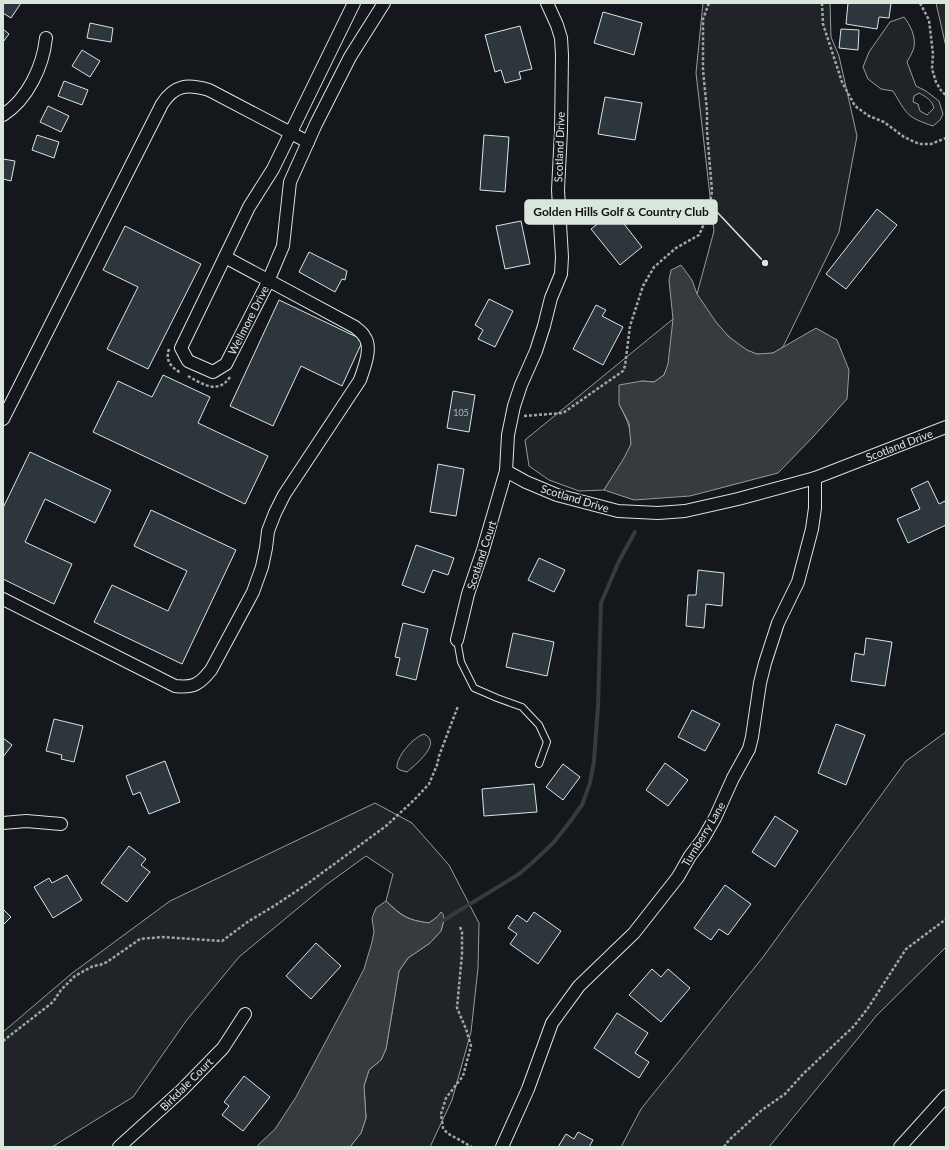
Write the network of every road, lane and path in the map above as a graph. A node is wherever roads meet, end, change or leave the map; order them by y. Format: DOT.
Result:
graph roads {
  1 [pos="354,3"];
  2 [pos="384,3"];
  3 [pos="547,3"];
  4 [pos="710,3"];
  5 [pos="822,3"];
  6 [pos="920,3"];
  7 [pos="46,38"];
  8 [pos="946,95"];
  9 [pos="3,115"];
  10 [pos="290,133"];
  11 [pos="946,138"];
  12 [pos="308,142"];
  13 [pos="225,257"];
  14 [pos="268,281"];
  15 [pos="512,416"];
  16 [pos="3,419"];
  17 [pos="946,427"];
  18 [pos="506,470"];
  19 [pos="815,478"];
  20 [pos="3,599"];
  21 [pos="457,640"];
  22 [pos="458,706"];
  23 [pos="539,764"];
  24 [pos="3,823"];
  25 [pos="61,824"];
  26 [pos="946,919"];
  27 [pos="460,926"];
  28 [pos="245,1014"];
  29 [pos="3,1041"];
  30 [pos="946,1096"];
  31 [pos="119,1147"];
  32 [pos="472,1147"];
  33 [pos="502,1147"];
  34 [pos="724,1147"];
  35 [pos="900,1147"];
  1 -- 10 [label="street, Wellmore Drive"];
  2 -- 12 [label="street, Wellmore Drive"];
  3 -- 15 [label="street, Scotland Drive"];
  4 -- 15 [label="path"];
  5 -- 11 [label="path"];
  6 -- 8 [label="path"];
  7 -- 9 [label="street"];
  10 -- 12 [label="street"];
  10 -- 13 [label="street, Wellmore Drive"];
  10 -- 16 [label="street"];
  12 -- 14 [label="street, Wellmore Drive"];
  13 -- 14 [label="street"];
  13 -- 14 [label="street, Wellmore Drive"];
  14 -- 20 [label="street"];
  15 -- 18 [label="street, Scotland Drive"];
  17 -- 19 [label="street, Scotland Drive"];
  18 -- 19 [label="street, Scotland Drive"];
  18 -- 21 [label="street, Scotland Court"];
  19 -- 33 [label="street, Turnberry Lane"];
  21 -- 23 [label="lane"];
  22 -- 29 [label="path"];
  24 -- 25 [label="street"];
  26 -- 34 [label="path"];
  27 -- 32 [label="path"];
  28 -- 31 [label="street, Birkdale Court"];
  30 -- 35 [label="street"];
}
